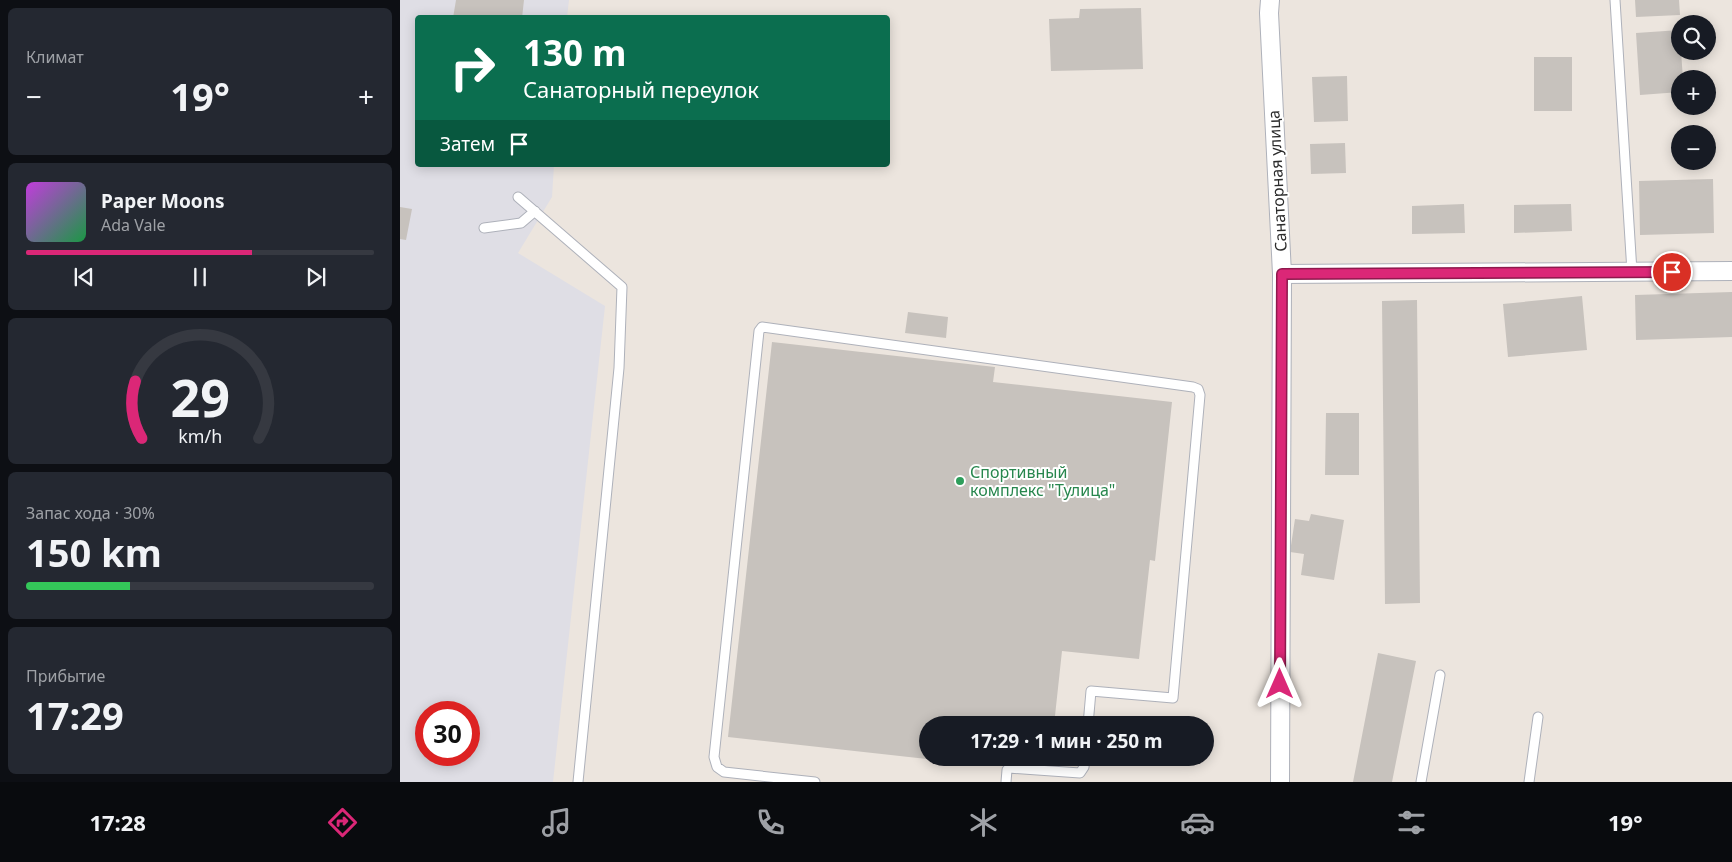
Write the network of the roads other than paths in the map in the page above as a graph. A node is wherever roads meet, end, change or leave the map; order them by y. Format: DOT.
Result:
graph roads {
  1 [pos="1270,0"];
  2 [pos="1615,0"];
  3 [pos="518,196"];
  4 [pos="535,211"];
  5 [pos="484,228"];
  6 [pos="1732,271"];
  7 [pos="1632,272"];
  8 [pos="1282,274"];
  9 [pos="1440,675"];
  10 [pos="1089,716"];
  11 [pos="1538,717"];
  12 [pos="1084,766"];
  13 [pos="578,782"];
  14 [pos="815,782"];
  15 [pos="1006,782"];
  16 [pos="1280,782"];
  17 [pos="1421,782"];
  18 [pos="1529,782"];
  1 -- 8 [label="street, Санаторная улица"];
  2 -- 7 [label="lane"];
  3 -- 4 [label="lane"];
  4 -- 5 [label="lane"];
  4 -- 13 [label="lane"];
  6 -- 7 [label="street"];
  7 -- 8 [label="street"];
  8 -- 16 [label="street, Санаторная улица"];
  9 -- 17 [label="lane"];
  10 -- 14 [label="lane"];
  11 -- 18 [label="lane"];
  12 -- 15 [label="lane"];
}
